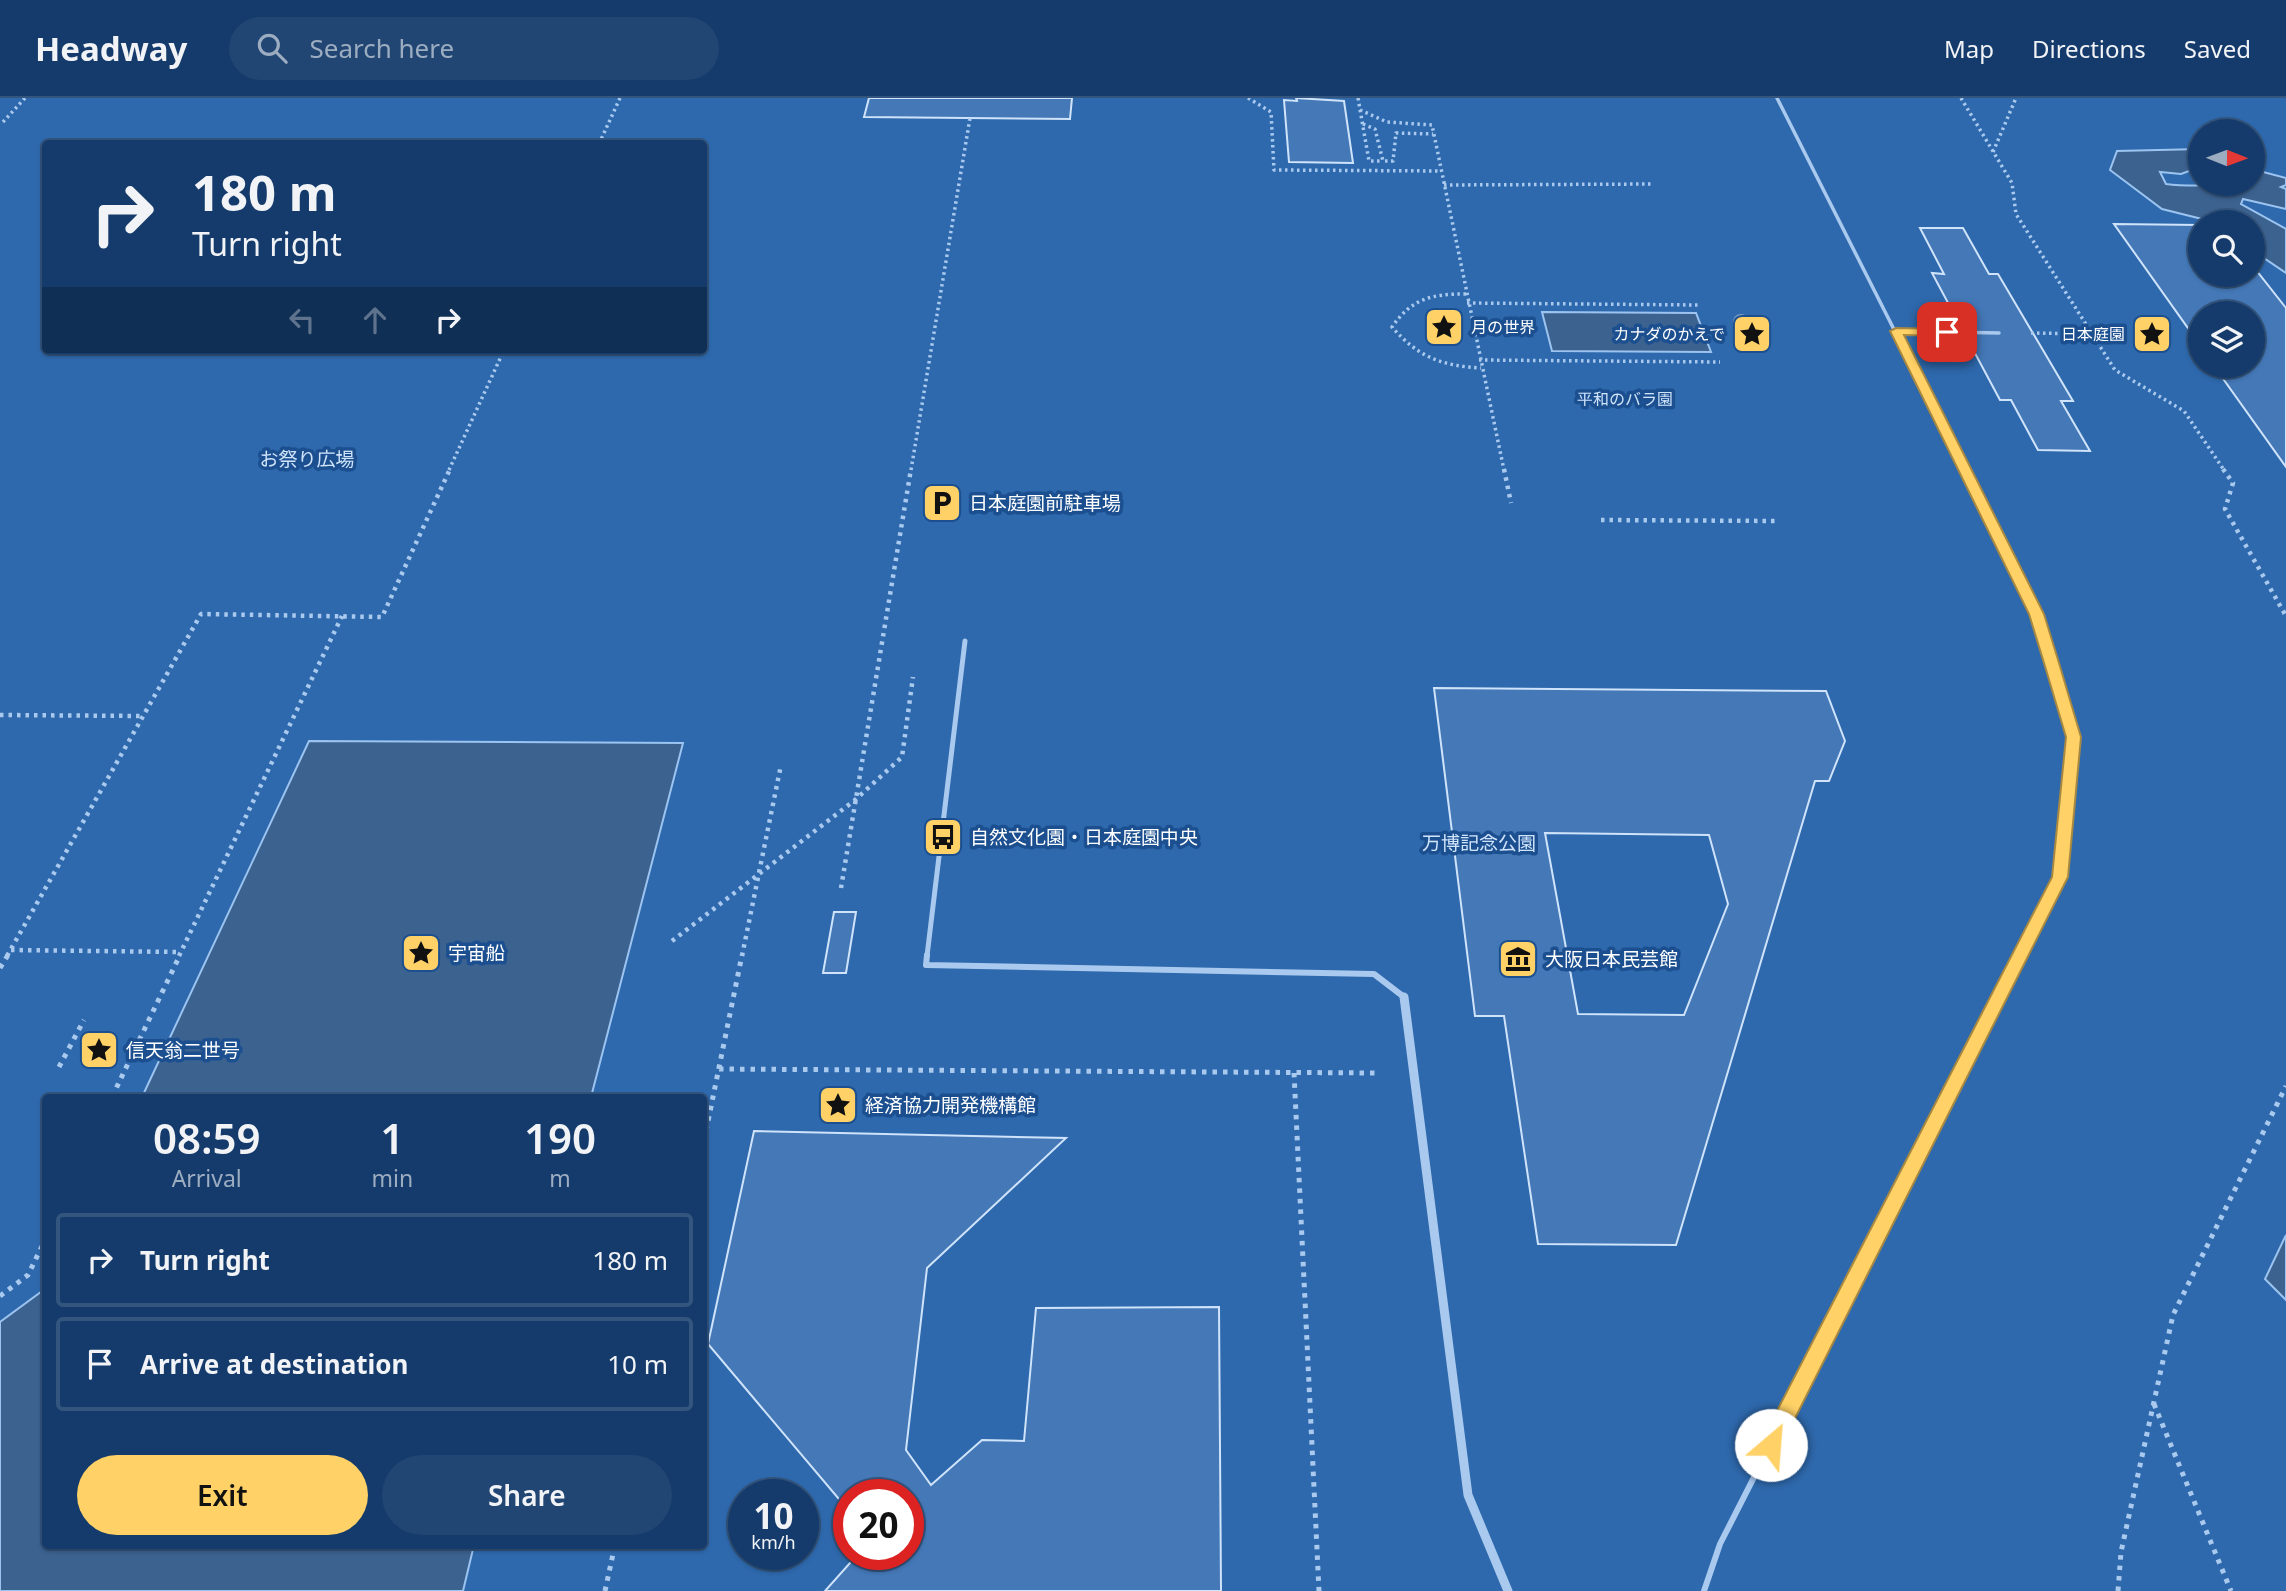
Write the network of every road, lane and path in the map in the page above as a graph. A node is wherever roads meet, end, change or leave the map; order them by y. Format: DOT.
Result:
graph roads {
  1 [pos="25,98"];
  2 [pos="620,98"];
  3 [pos="1248,98"];
  4 [pos="1358,98"];
  5 [pos="1777,98"];
  6 [pos="1961,98"];
  7 [pos="2016,98"];
  8 [pos="1360,110"];
  9 [pos="970,118"];
  10 [pos="3,122"];
  11 [pos="1363,124"];
  12 [pos="1433,134"];
  13 [pos="601,140"];
  14 [pos="1993,152"];
  15 [pos="1383,161"];
  16 [pos="1441,171"];
  17 [pos="1654,184"];
  18 [pos="1444,185"];
  19 [pos="1466,294"];
  20 [pos="1467,303"];
  21 [pos="1699,304"];
  22 [pos="1896,331"];
  23 [pos="1998,333"];
  24 [pos="2092,334"];
  25 [pos="502,354"];
  26 [pos="1479,360"];
  27 [pos="1720,362"];
  28 [pos="1481,368"];
  29 [pos="1511,503"];
  30 [pos="1601,520"];
  31 [pos="1777,521"];
  32 [pos="342,616"];
  33 [pos="2286,616"];
  34 [pos="965,641"];
  35 [pos="913,677"];
  36 [pos="0,715"];
  37 [pos="143,716"];
  38 [pos="781,765"];
  39 [pos="855,800"];
  40 [pos="758,876"];
  41 [pos="841,888"];
  42 [pos="672,941"];
  43 [pos="11,950"];
  44 [pos="180,952"];
  45 [pos="0,968"];
  46 [pos="1404,997"];
  47 [pos="84,1020"];
  48 [pos="59,1067"];
  49 [pos="719,1069"];
  50 [pos="1294,1073"];
  51 [pos="1413,1073"];
  52 [pos="2286,1086"];
  53 [pos="113,1094"];
  54 [pos="707,1127"];
  55 [pos="42,1246"];
  56 [pos="0,1296"];
  57 [pos="2153,1403"];
  58 [pos="614,1549"];
  59 [pos="605,1591"];
  60 [pos="1319,1591"];
  61 [pos="1508,1591"];
  62 [pos="1704,1591"];
  63 [pos="2118,1591"];
  64 [pos="2231,1591"];
  1 -- 10 [label="path"];
  2 -- 13 [label="path"];
  3 -- 16 [label="path"];
  4 -- 8 [label="path"];
  5 -- 22 [label="lane"];
  6 -- 14 [label="path"];
  7 -- 14 [label="path"];
  8 -- 11 [label="path"];
  8 -- 12 [label="path"];
  9 -- 39 [label="path"];
  11 -- 15 [label="path"];
  11 -- 15 [label="path"];
  12 -- 15 [label="path"];
  12 -- 16 [label="path"];
  14 -- 24 [label="path"];
  16 -- 18 [label="path"];
  17 -- 18 [label="path"];
  18 -- 19 [label="path"];
  19 -- 20 [label="path"];
  19 -- 28 [label="path"];
  20 -- 21 [label="path"];
  20 -- 26 [label="path"];
  22 -- 23 [label="lane"];
  22 -- 62 [label="lane"];
  23 -- 24 [label="path"];
  24 -- 33 [label="path"];
  25 -- 32 [label="path"];
  26 -- 27 [label="path"];
  26 -- 28 [label="path"];
  28 -- 29 [label="path"];
  30 -- 31 [label="path"];
  32 -- 37 [label="path"];
  32 -- 44 [label="path"];
  34 -- 46 [label="lane"];
  35 -- 39 [label="path"];
  36 -- 37 [label="path"];
  37 -- 43 [label="path"];
  38 -- 40 [label="path"];
  39 -- 40 [label="path"];
  39 -- 41 [label="path"];
  40 -- 42 [label="path"];
  40 -- 49 [label="path"];
  43 -- 44 [label="path"];
  43 -- 45 [label="path"];
  44 -- 53 [label="path"];
  46 -- 51 [label="street"];
  47 -- 48 [label="path"];
  49 -- 50 [label="path"];
  49 -- 54 [label="path"];
  50 -- 51 [label="path"];
  50 -- 60 [label="path"];
  51 -- 61 [label="street"];
  52 -- 57 [label="path"];
  55 -- 56 [label="path"];
  57 -- 63 [label="path"];
  57 -- 64 [label="path"];
  58 -- 59 [label="path"];
}
